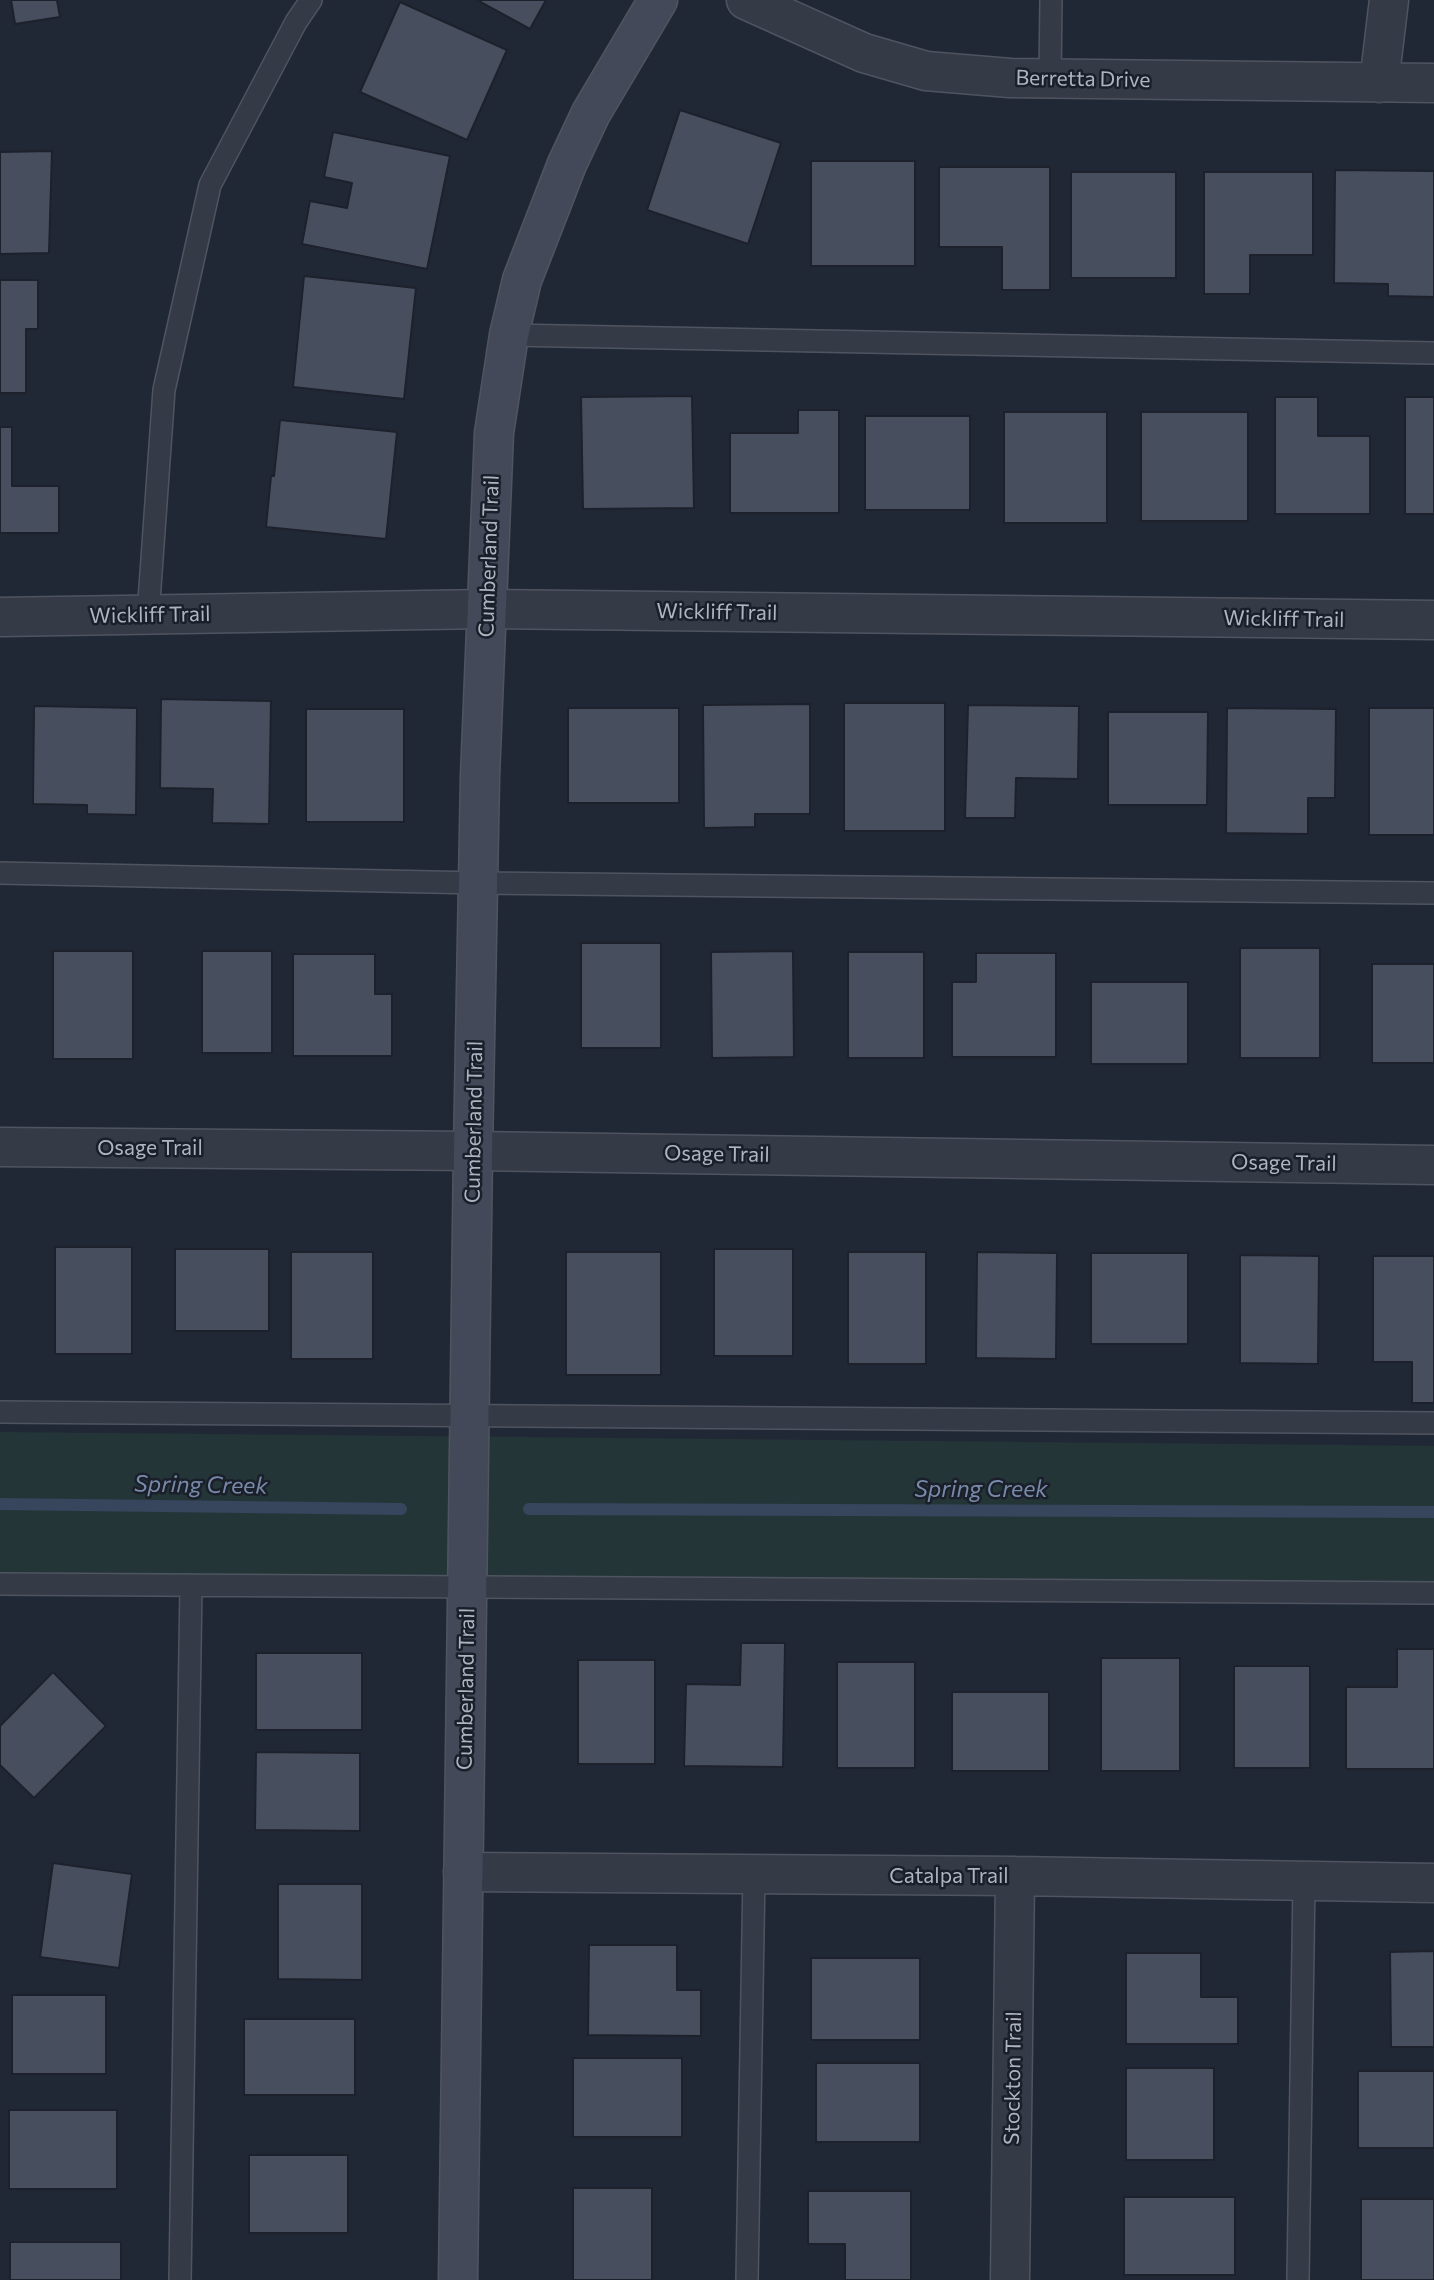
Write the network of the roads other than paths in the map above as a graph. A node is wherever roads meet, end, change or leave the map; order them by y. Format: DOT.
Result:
graph roads {
  1 [pos="311,0"];
  2 [pos="658,0"];
  3 [pos="746,0"];
  4 [pos="1051,0"];
  5 [pos="1389,0"];
  6 [pos="1050,79"];
  7 [pos="1379,83"];
  8 [pos="1434,83"];
  9 [pos="509,335"];
  10 [pos="1434,353"];
  11 [pos="487,609"];
  12 [pos="148,615"];
  13 [pos="0,617"];
  14 [pos="1434,620"];
  15 [pos="0,873"];
  16 [pos="480,883"];
  17 [pos="1434,893"];
  18 [pos="0,1147"];
  19 [pos="473,1151"];
  20 [pos="1434,1165"];
  21 [pos="0,1412"];
  22 [pos="469,1415"];
  23 [pos="1434,1423"];
  24 [pos="0,1584"];
  25 [pos="191,1585"];
  26 [pos="467,1587"];
  27 [pos="1434,1593"];
  28 [pos="463,1872"];
  29 [pos="754,1874"];
  30 [pos="1015,1876"];
  31 [pos="1304,1881"];
  32 [pos="1434,1883"];
  33 [pos="180,2280"];
  34 [pos="458,2280"];
  35 [pos="747,2280"];
  36 [pos="1010,2280"];
  37 [pos="1298,2280"];
  1 -- 12 [label="lane"];
  2 -- 9 [label="street, Cumberland Trail"];
  3 -- 6 [label="street, Berretta Drive"];
  4 -- 6 [label="lane"];
  5 -- 7 [label="street"];
  6 -- 7 [label="street, Berretta Drive"];
  7 -- 8 [label="street, Berretta Drive"];
  9 -- 10 [label="lane"];
  9 -- 11 [label="street, Cumberland Trail"];
  11 -- 12 [label="street, Wickliff Trail"];
  11 -- 14 [label="street, Wickliff Trail"];
  11 -- 16 [label="street, Cumberland Trail"];
  12 -- 13 [label="street, Wickliff Trail"];
  15 -- 16 [label="lane"];
  16 -- 17 [label="lane"];
  16 -- 19 [label="street, Cumberland Trail"];
  18 -- 19 [label="street, Osage Trail"];
  19 -- 20 [label="street, Osage Trail"];
  19 -- 22 [label="street, Cumberland Trail"];
  21 -- 22 [label="lane"];
  22 -- 23 [label="lane"];
  22 -- 26 [label="street, Cumberland Trail"];
  24 -- 25 [label="lane"];
  25 -- 26 [label="lane"];
  25 -- 33 [label="lane"];
  26 -- 27 [label="lane"];
  26 -- 28 [label="street, Cumberland Trail"];
  28 -- 29 [label="street, Catalpa Trail"];
  28 -- 34 [label="street, Cumberland Trail"];
  29 -- 30 [label="street, Catalpa Trail"];
  29 -- 35 [label="lane"];
  30 -- 31 [label="street, Catalpa Trail"];
  30 -- 36 [label="street, Stockton Trail"];
  31 -- 32 [label="street, Catalpa Trail"];
  31 -- 37 [label="lane"];
}
